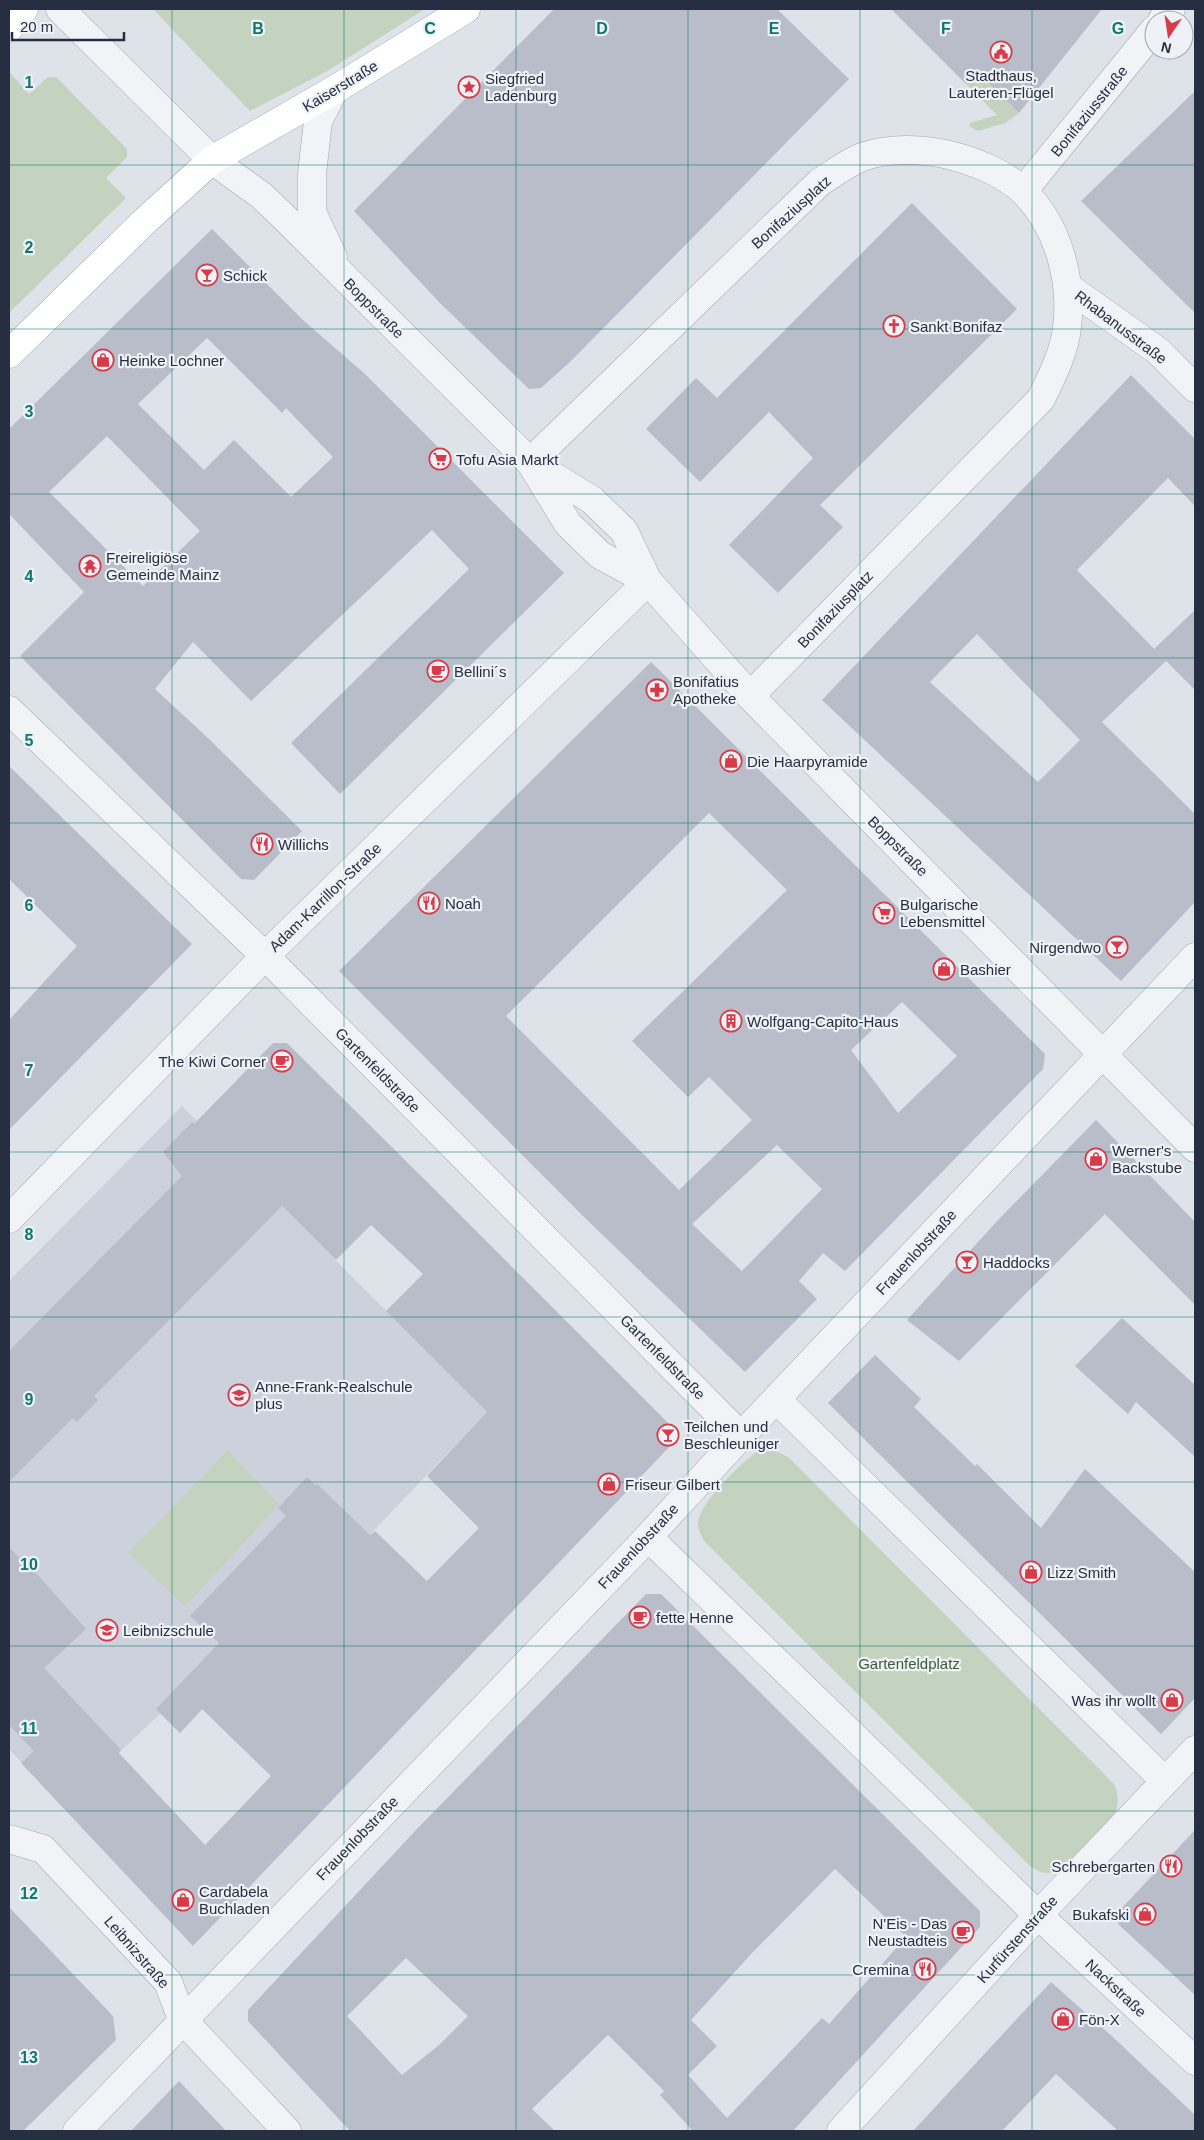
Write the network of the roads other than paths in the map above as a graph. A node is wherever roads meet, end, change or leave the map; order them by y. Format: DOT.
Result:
graph roads {
  1 [pos="24,9"];
  2 [pos="60,9"];
  3 [pos="466,9"];
  4 [pos="9,28"];
  5 [pos="1144,42"];
  6 [pos="334,90"];
  7 [pos="212,160"];
  8 [pos="1023,191"];
  9 [pos="351,285"];
  10 [pos="1068,287"];
  11 [pos="9,354"];
  12 [pos="1195,388"];
  13 [pos="530,462"];
  14 [pos="648,581"];
  15 [pos="750,696"];
  16 [pos="9,710"];
  17 [pos="264,956"];
  18 [pos="1195,957"];
  19 [pos="1103,1055"];
  20 [pos="1195,1148"];
  21 [pos="9,1218"];
  22 [pos="777,1400"];
  23 [pos="741,1436"];
  24 [pos="648,1537"];
  25 [pos="1195,1750"];
  26 [pos="1166,1781"];
  27 [pos="9,1839"];
  28 [pos="1038,1915"];
  29 [pos="182,2019"];
  30 [pos="1195,2061"];
  31 [pos="77,2131"];
  32 [pos="287,2131"];
  33 [pos="840,2131"];
  1 -- 4 [label="main road"];
  2 -- 7 [label="street"];
  3 -- 6 [label="main road, Kaiserstraße"];
  5 -- 8 [label="street, Bonifaziusstraße"];
  6 -- 7 [label="main road, Kaiserstraße"];
  6 -- 9 [label="street"];
  7 -- 9 [label="street, Boppstraße"];
  7 -- 11 [label="main road, Kaiserstraße"];
  8 -- 10 [label="street, Bonifaziusplatz"];
  8 -- 13 [label="street, Bonifaziusplatz"];
  9 -- 13 [label="street, Boppstraße"];
  10 -- 12 [label="street, Rhabanusstraße"];
  10 -- 15 [label="street, Bonifaziusplatz"];
  13 -- 14 [label="street, Boppstraße"];
  14 -- 15 [label="street, Boppstraße"];
  14 -- 17 [label="street, Adam-Karrillon-Straße"];
  15 -- 19 [label="street, Boppstraße"];
  16 -- 17 [label="street, Gartenfeldstraße"];
  17 -- 21 [label="street, Adam-Karrillon-Straße"];
  17 -- 23 [label="street, Gartenfeldstraße"];
  18 -- 19 [label="street, Frauenlobstraße"];
  19 -- 20 [label="street, Boppstraße"];
  19 -- 22 [label="street, Frauenlobstraße"];
  22 -- 23 [label="street, Frauenlobstraße"];
  22 -- 26 [label="street"];
  23 -- 24 [label="street, Frauenlobstraße"];
  24 -- 28 [label="street"];
  24 -- 29 [label="street, Frauenlobstraße"];
  25 -- 26 [label="street, Kurfürstenstraße"];
  26 -- 28 [label="street, Kurfürstenstraße"];
  27 -- 29 [label="street, Leibnizstraße"];
  28 -- 30 [label="street, Nackstraße"];
  28 -- 33 [label="street, Kurfürstenstraße"];
  29 -- 31 [label="street, Frauenlobstraße"];
  29 -- 32 [label="street, Leibnizstraße"];
}
